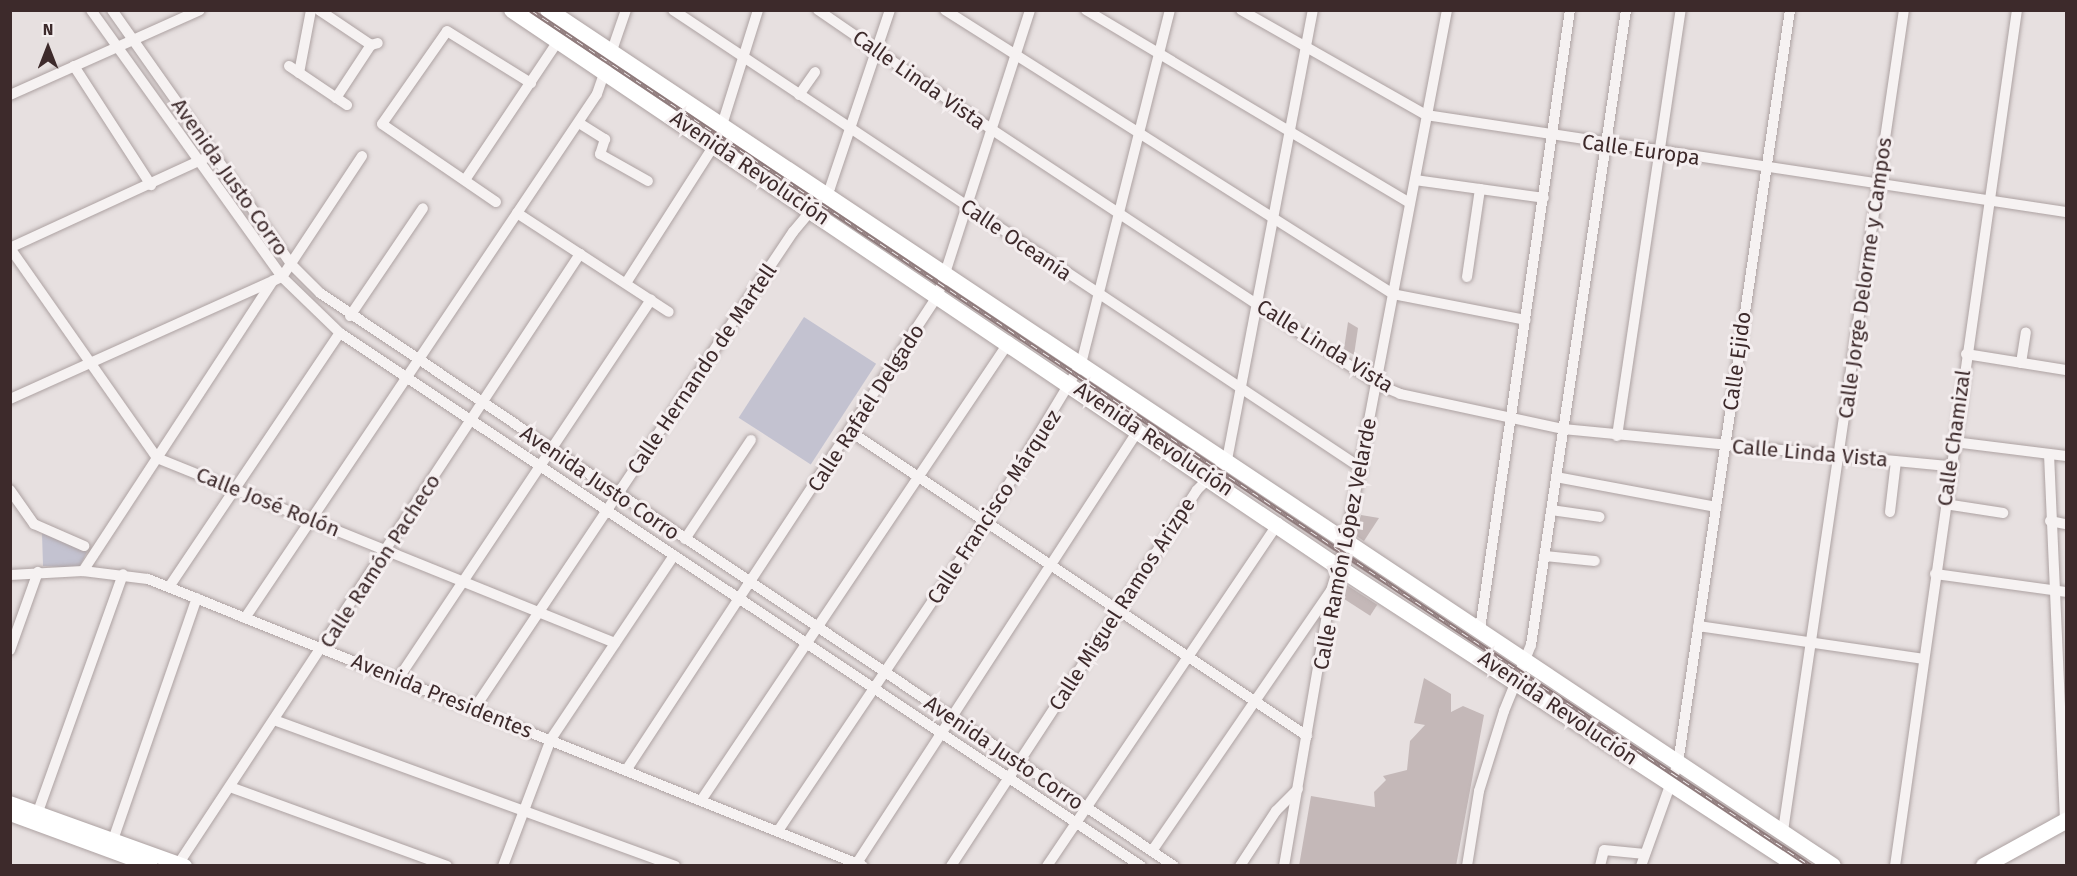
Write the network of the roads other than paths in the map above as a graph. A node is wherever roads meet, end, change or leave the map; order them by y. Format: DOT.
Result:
graph roads {
  1 [pos="92,10"];
  2 [pos="112,10"];
  3 [pos="200,10"];
  4 [pos="311,10"];
  5 [pos="319,10"];
  6 [pos="512,10"];
  7 [pos="548,10"];
  8 [pos="626,10"];
  9 [pos="673,10"];
  10 [pos="758,10"];
  11 [pos="818,10"];
  12 [pos="890,10"];
  13 [pos="945,10"];
  14 [pos="1029,10"];
  15 [pos="1086,10"];
  16 [pos="1170,10"];
  17 [pos="1241,10"];
  18 [pos="1313,10"];
  19 [pos="1447,10"];
  20 [pos="1570,10"];
  21 [pos="1626,10"];
  22 [pos="1682,10"];
  23 [pos="1790,10"];
  24 [pos="1904,10"];
  25 [pos="2017,10"];
  26 [pos="184,14"];
  27 [pos="134,40"];
  28 [pos="558,41"];
  29 [pos="117,47"];
  30 [pos="1306,47"];
  31 [pos="876,49"];
  32 [pos="614,53"];
  33 [pos="1015,55"];
  34 [pos="1159,55"];
  35 [pos="743,57"];
  36 [pos="74,66"];
  37 [pos="815,72"];
  38 [pos="607,74"];
  39 [pos="531,83"];
  40 [pos="10,95"];
  41 [pos="799,95"];
  42 [pos="336,98"];
  43 [pos="346,105"];
  44 [pos="1426,115"];
  45 [pos="579,123"];
  46 [pos="722,125"];
  47 [pos="991,129"];
  48 [pos="851,130"];
  49 [pos="1291,133"];
  50 [pos="1139,134"];
  51 [pos="1552,137"];
  52 [pos="716,144"];
  53 [pos="1606,145"];
  54 [pos="1660,153"];
  55 [pos="214,154"];
  56 [pos="362,156"];
  57 [pos="197,164"];
  58 [pos="1765,168"];
  59 [pos="465,180"];
  60 [pos="1414,180"];
  61 [pos="648,181"];
  62 [pos="151,185"];
  63 [pos="1879,185"];
  64 [pos="1480,189"];
  65 [pos="822,192"];
  66 [pos="1544,198"];
  67 [pos="1989,201"];
  68 [pos="496,202"];
  69 [pos="1410,203"];
  70 [pos="967,207"];
  71 [pos="423,208"];
  72 [pos="810,208"];
  73 [pos="1119,212"];
  74 [pos="2067,212"];
  75 [pos="517,213"];
  76 [pos="1275,219"];
  77 [pos="10,248"];
  78 [pos="580,254"];
  79 [pos="291,264"];
  80 [pos="947,274"];
  81 [pos="1467,277"];
  82 [pos="278,279"];
  83 [pos="626,283"];
  84 [pos="1098,294"];
  85 [pos="1393,294"];
  86 [pos="938,295"];
  87 [pos="651,300"];
  88 [pos="1259,304"];
  89 [pos="669,312"];
  90 [pos="350,316"];
  91 [pos="1524,320"];
  92 [pos="2026,332"];
  93 [pos="340,333"];
  94 [pos="1009,342"];
  95 [pos="1966,354"];
  96 [pos="417,361"];
  97 [pos="91,363"];
  98 [pos="2021,363"];
  99 [pos="1081,364"];
  100 [pos="2067,370"];
  101 [pos="406,377"];
  102 [pos="1072,384"];
  103 [pos="1377,384"];
  104 [pos="1239,390"];
  105 [pos="10,399"];
  106 [pos="481,404"];
  107 [pos="471,419"];
  108 [pos="1511,419"];
  109 [pos="1139,429"];
  110 [pos="1563,429"];
  111 [pos="851,432"];
  112 [pos="1617,436"];
  113 [pos="751,440"];
  114 [pos="1954,442"];
  115 [pos="1725,446"];
  116 [pos="551,450"];
  117 [pos="2049,454"];
  118 [pos="1838,455"];
  119 [pos="2067,456"];
  120 [pos="157,458"];
  121 [pos="1227,460"];
  122 [pos="1896,461"];
  123 [pos="540,466"];
  124 [pos="1950,466"];
  125 [pos="1361,468"];
  126 [pos="1208,475"];
  127 [pos="919,477"];
  128 [pos="1556,477"];
  129 [pos="10,490"];
  130 [pos="236,490"];
  131 [pos="618,495"];
  132 [pos="1945,504"];
  133 [pos="1716,507"];
  134 [pos="1551,510"];
  135 [pos="608,511"];
  136 [pos="1890,512"];
  137 [pos="2003,513"];
  138 [pos="1600,517"];
  139 [pos="311,520"];
  140 [pos="2050,521"];
  141 [pos="986,522"];
  142 [pos="1278,523"];
  143 [pos="2067,524"];
  144 [pos="685,539"];
  145 [pos="1346,541"];
  146 [pos="84,546"];
  147 [pos="387,550"];
  148 [pos="674,555"];
  149 [pos="1545,556"];
  150 [pos="1596,561"];
  151 [pos="1053,567"];
  152 [pos="1338,567"];
  153 [pos="83,571"];
  154 [pos="38,572"];
  155 [pos="123,574"];
  156 [pos="1935,574"];
  157 [pos="10,575"];
  158 [pos="463,581"];
  159 [pos="750,583"];
  160 [pos="169,587"];
  161 [pos="2053,590"];
  162 [pos="1331,591"];
  163 [pos="2067,592"];
  164 [pos="197,598"];
  165 [pos="740,599"];
  166 [pos="1119,611"];
  167 [pos="539,612"];
  168 [pos="245,618"];
  169 [pos="1698,626"];
  170 [pos="818,628"];
  171 [pos="1480,629"];
  172 [pos="615,643"];
  173 [pos="807,643"];
  174 [pos="1811,644"];
  175 [pos="322,649"];
  176 [pos="10,650"];
  177 [pos="1188,657"];
  178 [pos="2061,658"];
  179 [pos="1923,659"];
  180 [pos="1527,662"];
  181 [pos="885,673"];
  182 [pos="398,679"];
  183 [pos="1517,681"];
  184 [pos="874,688"];
  185 [pos="1254,701"];
  186 [pos="474,709"];
  187 [pos="952,718"];
  188 [pos="274,720"];
  189 [pos="942,733"];
  190 [pos="1307,736"];
  191 [pos="551,739"];
  192 [pos="1018,762"];
  193 [pos="1678,763"];
  194 [pos="627,770"];
  195 [pos="1008,777"];
  196 [pos="1669,781"];
  197 [pos="230,787"];
  198 [pos="1298,789"];
  199 [pos="702,799"];
  200 [pos="10,803"];
  201 [pos="1086,807"];
  202 [pos="524,811"];
  203 [pos="10,814"];
  204 [pos="36,818"];
  205 [pos="1075,822"];
  206 [pos="2066,825"];
  207 [pos="778,831"];
  208 [pos="1783,831"];
  209 [pos="113,840"];
  210 [pos="1152,851"];
  211 [pos="1645,854"];
  212 [pos="180,865"];
  213 [pos="858,865"];
  214 [pos="151,866"];
  215 [pos="447,866"];
  216 [pos="503,866"];
  217 [pos="675,866"];
  218 [pos="951,866"];
  219 [pos="1047,866"];
  220 [pos="1141,866"];
  221 [pos="1174,866"];
  222 [pos="1240,866"];
  223 [pos="1284,866"];
  224 [pos="1467,866"];
  225 [pos="1599,866"];
  226 [pos="1641,866"];
  227 [pos="1797,866"];
  228 [pos="1833,866"];
  229 [pos="1895,866"];
  230 [pos="1984,866"];
  231 [pos="2005,866"];
  1 -- 29 [label="street, Avenida Justo Corro"];
  2 -- 27 [label="street, Avenida Justo Corro"];
  3 -- 26 [label="street"];
  4 -- 42 [label="street"];
  5 -- 42 [label="street"];
  6 -- 28 [label="main road, Avenida Revolución"];
  7 -- 32 [label="main road, Avenida Revolución"];
  8 -- 32 [label="street"];
  9 -- 35 [label="street, Calle Oceanía"];
  10 -- 35 [label="street"];
  11 -- 31 [label="street, Calle Linda Vista"];
  12 -- 31 [label="street, Calle Hernando de Martell"];
  13 -- 33 [label="street"];
  14 -- 33 [label="street, Calle Rafaél Delgado"];
  15 -- 34 [label="street"];
  16 -- 34 [label="street, Calle Francisco Márquez"];
  17 -- 30 [label="street, Calle Europa"];
  18 -- 30 [label="street"];
  19 -- 44 [label="street, Calle Ramón López Velarde"];
  20 -- 51 [label="street"];
  21 -- 53 [label="street"];
  22 -- 54 [label="street"];
  23 -- 58 [label="street, Calle Ejido"];
  24 -- 63 [label="street, Calle Jorge Delorme y Campos"];
  25 -- 67 [label="street, Calle Chamizal"];
  26 -- 27 [label="street"];
  27 -- 29 [label="street"];
  27 -- 55 [label="street, Avenida Justo Corro"];
  28 -- 38 [label="main road, Avenida Revolución"];
  28 -- 39 [label="street"];
  29 -- 36 [label="street"];
  29 -- 57 [label="street, Avenida Justo Corro"];
  30 -- 44 [label="street, Calle Europa"];
  30 -- 49 [label="street"];
  31 -- 47 [label="street, Calle Linda Vista"];
  31 -- 48 [label="street, Calle Hernando de Martell"];
  32 -- 38 [label="street"];
  32 -- 46 [label="main road, Avenida Revolución"];
  33 -- 47 [label="street, Calle Rafaél Delgado"];
  33 -- 50 [label="street"];
  34 -- 49 [label="street"];
  34 -- 50 [label="street, Calle Francisco Márquez"];
  35 -- 41 [label="street, Calle Oceanía"];
  35 -- 46 [label="street"];
  36 -- 40 [label="street"];
  36 -- 62 [label="street"];
  37 -- 41 [label="street"];
  38 -- 45 [label="street"];
  38 -- 52 [label="main road, Avenida Revolución"];
  39 -- 59 [label="street"];
  39 -- 59 [label="street"];
  41 -- 48 [label="street, Calle Oceanía"];
  42 -- 43 [label="street"];
  44 -- 51 [label="street, Calle Europa"];
  44 -- 60 [label="street, Calle Ramón López Velarde"];
  45 -- 61 [label="street"];
  45 -- 75 [label="street"];
  46 -- 65 [label="main road, Avenida Revolución"];
  47 -- 70 [label="street, Calle Rafaél Delgado"];
  47 -- 73 [label="street, Calle Linda Vista"];
  48 -- 65 [label="street, Calle Hernando de Martell"];
  48 -- 70 [label="street, Calle Oceanía"];
  49 -- 69 [label="street"];
  49 -- 76 [label="street"];
  50 -- 73 [label="street, Calle Francisco Márquez"];
  50 -- 76 [label="street"];
  51 -- 53 [label="street, Calle Europa"];
  51 -- 66 [label="street"];
  52 -- 72 [label="main road, Avenida Revolución"];
  52 -- 83 [label="street"];
  53 -- 54 [label="street, Calle Europa"];
  53 -- 110 [label="street"];
  54 -- 58 [label="street, Calle Europa"];
  54 -- 112 [label="street"];
  55 -- 57 [label="street"];
  55 -- 79 [label="street, Avenida Justo Corro"];
  56 -- 79 [label="street"];
  57 -- 62 [label="street"];
  57 -- 82 [label="street, Avenida Justo Corro"];
  58 -- 63 [label="street, Calle Europa"];
  58 -- 115 [label="street, Calle Ejido"];
  59 -- 68 [label="street"];
  60 -- 64 [label="street"];
  60 -- 69 [label="street, Calle Ramón López Velarde"];
  62 -- 77 [label="street"];
  63 -- 67 [label="street, Calle Europa"];
  63 -- 118 [label="street, Calle Jorge Delorme y Campos"];
  64 -- 66 [label="street"];
  64 -- 81 [label="street"];
  65 -- 72 [label="street, Calle Hernando de Martell"];
  65 -- 80 [label="main road, Avenida Revolución"];
  66 -- 91 [label="street"];
  67 -- 74 [label="street, Calle Europa"];
  67 -- 95 [label="street, Calle Chamizal"];
  69 -- 85 [label="street, Calle Ramón López Velarde"];
  70 -- 80 [label="street, Calle Rafaél Delgado"];
  70 -- 84 [label="street, Calle Oceanía"];
  71 -- 90 [label="street"];
  72 -- 86 [label="main road, Avenida Revolución"];
  72 -- 131 [label="street, Calle Hernando de Martell"];
  73 -- 84 [label="street, Calle Francisco Márquez"];
  73 -- 88 [label="street, Calle Linda Vista"];
  75 -- 78 [label="street"];
  75 -- 96 [label="street"];
  76 -- 85 [label="street"];
  76 -- 88 [label="street"];
  77 -- 97 [label="street"];
  78 -- 83 [label="street"];
  78 -- 106 [label="street, Calle Ramón Pacheco"];
  79 -- 82 [label="street"];
  79 -- 90 [label="street, Avenida Justo Corro"];
  80 -- 86 [label="street, Calle Rafaél Delgado"];
  80 -- 99 [label="main road, Avenida Revolución"];
  82 -- 93 [label="street, Avenida Justo Corro"];
  82 -- 97 [label="street"];
  82 -- 120 [label="street"];
  83 -- 87 [label="street"];
  84 -- 99 [label="street, Calle Francisco Márquez"];
  84 -- 104 [label="street, Calle Oceanía"];
  85 -- 91 [label="street"];
  85 -- 103 [label="street, Calle Ramón López Velarde"];
  86 -- 94 [label="main road, Avenida Revolución"];
  86 -- 111 [label="street, Calle Rafaél Delgado"];
  87 -- 89 [label="street"];
  87 -- 116 [label="street"];
  88 -- 103 [label="street, Calle Linda Vista"];
  88 -- 104 [label="street"];
  90 -- 96 [label="street, Avenida Justo Corro"];
  91 -- 108 [label="street"];
  92 -- 98 [label="street"];
  93 -- 101 [label="street, Avenida Justo Corro"];
  93 -- 130 [label="street"];
  94 -- 102 [label="main road, Avenida Revolución"];
  94 -- 127 [label="street"];
  95 -- 98 [label="street"];
  95 -- 114 [label="street, Calle Chamizal"];
  96 -- 101 [label="street"];
  96 -- 106 [label="street, Avenida Justo Corro"];
  97 -- 105 [label="street"];
  97 -- 120 [label="street"];
  98 -- 100 [label="street"];
  99 -- 102 [label="street, Calle Francisco Márquez"];
  99 -- 121 [label="main road, Avenida Revolución"];
  101 -- 107 [label="street, Avenida Justo Corro"];
  101 -- 139 [label="street"];
  102 -- 109 [label="main road, Avenida Revolución"];
  102 -- 141 [label="street, Calle Francisco Márquez"];
  103 -- 108 [label="street, Calle Linda Vista"];
  103 -- 125 [label="street, Calle Ramón López Velarde"];
  104 -- 121 [label="street"];
  104 -- 125 [label="street, Calle Oceanía"];
  106 -- 107 [label="street, Calle Ramón Pacheco"];
  106 -- 116 [label="street, Avenida Justo Corro"];
  107 -- 123 [label="street, Avenida Justo Corro"];
  107 -- 147 [label="street, Calle Ramón Pacheco"];
  108 -- 110 [label="street, Calle Linda Vista"];
  108 -- 171 [label="street"];
  109 -- 126 [label="main road, Avenida Revolución"];
  109 -- 151 [label="street"];
  110 -- 112 [label="street, Calle Linda Vista"];
  110 -- 128 [label="street"];
  111 -- 127 [label="street"];
  111 -- 159 [label="street, Calle Rafaél Delgado"];
  112 -- 115 [label="street, Calle Linda Vista"];
  113 -- 144 [label="street"];
  114 -- 117 [label="street"];
  114 -- 124 [label="street, Calle Chamizal"];
  115 -- 118 [label="street, Calle Linda Vista"];
  115 -- 133 [label="street, Calle Ejido"];
  116 -- 123 [label="street"];
  116 -- 131 [label="street, Avenida Justo Corro"];
  117 -- 119 [label="street"];
  117 -- 140 [label="street"];
  118 -- 122 [label="street, Calle Linda Vista"];
  118 -- 174 [label="street, Calle Jorge Delorme y Campos"];
  120 -- 130 [label="street, Calle José Rolón"];
  120 -- 153 [label="street"];
  121 -- 126 [label="street, Calle Miguel Ramos Arizpe"];
  121 -- 145 [label="main road, Avenida Revolución"];
  122 -- 124 [label="street, Calle Linda Vista"];
  122 -- 136 [label="street"];
  123 -- 135 [label="street, Avenida Justo Corro"];
  123 -- 158 [label="street"];
  124 -- 132 [label="street, Calle Chamizal"];
  125 -- 145 [label="street, Calle Ramón López Velarde"];
  126 -- 142 [label="main road, Avenida Revolución"];
  126 -- 166 [label="street, Calle Miguel Ramos Arizpe"];
  127 -- 141 [label="street"];
  127 -- 170 [label="street"];
  128 -- 133 [label="street"];
  128 -- 134 [label="street"];
  129 -- 146 [label="street"];
  130 -- 139 [label="street, Calle José Rolón"];
  130 -- 160 [label="street"];
  131 -- 135 [label="street, Calle Hernando de Martell"];
  131 -- 144 [label="street, Avenida Justo Corro"];
  132 -- 137 [label="street"];
  132 -- 156 [label="street, Calle Chamizal"];
  133 -- 169 [label="street, Calle Ejido"];
  134 -- 138 [label="street"];
  134 -- 149 [label="street"];
  135 -- 148 [label="street, Avenida Justo Corro"];
  135 -- 167 [label="street, Calle Hernando de Martell"];
  139 -- 147 [label="street, Calle José Rolón"];
  139 -- 168 [label="street"];
  140 -- 143 [label="street"];
  140 -- 161 [label="street"];
  141 -- 151 [label="street"];
  141 -- 181 [label="street, Calle Francisco Márquez"];
  142 -- 152 [label="main road, Avenida Revolución"];
  142 -- 177 [label="street"];
  144 -- 159 [label="street, Avenida Justo Corro"];
  145 -- 152 [label="street, Calle Ramón López Velarde"];
  145 -- 171 [label="main road, Avenida Revolución"];
  147 -- 158 [label="street, Calle José Rolón"];
  147 -- 175 [label="street, Calle Ramón Pacheco"];
  148 -- 165 [label="street, Avenida Justo Corro"];
  148 -- 172 [label="street"];
  149 -- 150 [label="street"];
  149 -- 180 [label="street"];
  151 -- 166 [label="street"];
  151 -- 187 [label="street"];
  152 -- 162 [label="street, Calle Ramón López Velarde"];
  152 -- 183 [label="main road, Avenida Revolución"];
  153 -- 154 [label="street, Avenida Presidentes"];
  153 -- 155 [label="street, Avenida Presidentes"];
  154 -- 157 [label="street, Avenida Presidentes"];
  154 -- 176 [label="street"];
  155 -- 160 [label="street, Avenida Presidentes"];
  155 -- 204 [label="street"];
  156 -- 161 [label="street"];
  156 -- 179 [label="street, Calle Chamizal"];
  158 -- 167 [label="street, Calle José Rolón"];
  158 -- 182 [label="street"];
  159 -- 165 [label="street, Calle Rafaél Delgado"];
  159 -- 170 [label="street, Avenida Justo Corro"];
  160 -- 164 [label="street, Avenida Presidentes"];
  161 -- 163 [label="street"];
  161 -- 178 [label="street"];
  162 -- 185 [label="street"];
  162 -- 190 [label="street, Calle Ramón López Velarde"];
  164 -- 168 [label="street, Avenida Presidentes"];
  164 -- 209 [label="street"];
  165 -- 173 [label="street, Avenida Justo Corro"];
  165 -- 194 [label="street, Calle Rafaél Delgado"];
  166 -- 177 [label="street"];
  166 -- 192 [label="street, Calle Miguel Ramos Arizpe"];
  167 -- 172 [label="street, Calle José Rolón"];
  167 -- 186 [label="street, Calle Hernando de Martell"];
  168 -- 175 [label="street, Avenida Presidentes"];
  169 -- 174 [label="street"];
  169 -- 193 [label="street, Calle Ejido"];
  170 -- 173 [label="street"];
  170 -- 181 [label="street, Avenida Justo Corro"];
  171 -- 180 [label="main road, Avenida Revolución"];
  172 -- 191 [label="street"];
  173 -- 184 [label="street, Avenida Justo Corro"];
  173 -- 199 [label="street"];
  174 -- 179 [label="street"];
  174 -- 208 [label="street, Calle Jorge Delorme y Campos"];
  175 -- 182 [label="street, Avenida Presidentes"];
  175 -- 188 [label="street, Calle Ramón Pacheco"];
  177 -- 185 [label="street"];
  177 -- 201 [label="street"];
  178 -- 206 [label="street"];
  179 -- 229 [label="street, Calle Chamizal"];
  180 -- 183 [label="street"];
  180 -- 193 [label="main road, Avenida Revolución"];
  181 -- 184 [label="street, Calle Francisco Márquez"];
  181 -- 187 [label="street, Avenida Justo Corro"];
  182 -- 186 [label="street, Avenida Presidentes"];
  183 -- 196 [label="main road, Avenida Revolución"];
  183 -- 224 [label="street"];
  184 -- 189 [label="street, Avenida Justo Corro"];
  184 -- 207 [label="street, Calle Francisco Márquez"];
  185 -- 190 [label="street"];
  185 -- 210 [label="street"];
  186 -- 191 [label="street, Avenida Presidentes"];
  187 -- 189 [label="street"];
  187 -- 192 [label="street, Avenida Justo Corro"];
  188 -- 197 [label="street, Calle Ramón Pacheco"];
  188 -- 202 [label="street"];
  189 -- 195 [label="street, Avenida Justo Corro"];
  189 -- 213 [label="street"];
  190 -- 198 [label="street, Calle Ramón López Velarde"];
  191 -- 194 [label="street, Avenida Presidentes"];
  191 -- 202 [label="street"];
  192 -- 195 [label="street, Calle Miguel Ramos Arizpe"];
  192 -- 201 [label="street, Avenida Justo Corro"];
  193 -- 196 [label="street, Calle Ejido"];
  193 -- 208 [label="main road, Avenida Revolución"];
  194 -- 199 [label="street, Avenida Presidentes"];
  195 -- 205 [label="street, Avenida Justo Corro"];
  195 -- 218 [label="street, Calle Miguel Ramos Arizpe"];
  196 -- 211 [label="street, Calle Ejido"];
  196 -- 227 [label="main road, Avenida Revolución"];
  197 -- 212 [label="street, Calle Ramón Pacheco"];
  197 -- 215 [label="street"];
  198 -- 222 [label="street"];
  198 -- 223 [label="street, Calle Ramón López Velarde"];
  199 -- 207 [label="street, Avenida Presidentes"];
  200 -- 204 [label="main road"];
  201 -- 205 [label="street"];
  201 -- 210 [label="street, Avenida Justo Corro"];
  202 -- 216 [label="street"];
  202 -- 217 [label="street"];
  203 -- 204 [label="main road"];
  204 -- 209 [label="main road"];
  204 -- 214 [label="main road"];
  205 -- 219 [label="street"];
  205 -- 220 [label="street, Avenida Justo Corro"];
  206 -- 230 [label="main road"];
  206 -- 231 [label="main road"];
  207 -- 213 [label="street, Avenida Presidentes"];
  208 -- 228 [label="main road, Avenida Revolución"];
  209 -- 212 [label="main road"];
  210 -- 221 [label="street, Avenida Justo Corro"];
  211 -- 225 [label="street"];
  211 -- 226 [label="street, Calle Ejido"];
}
